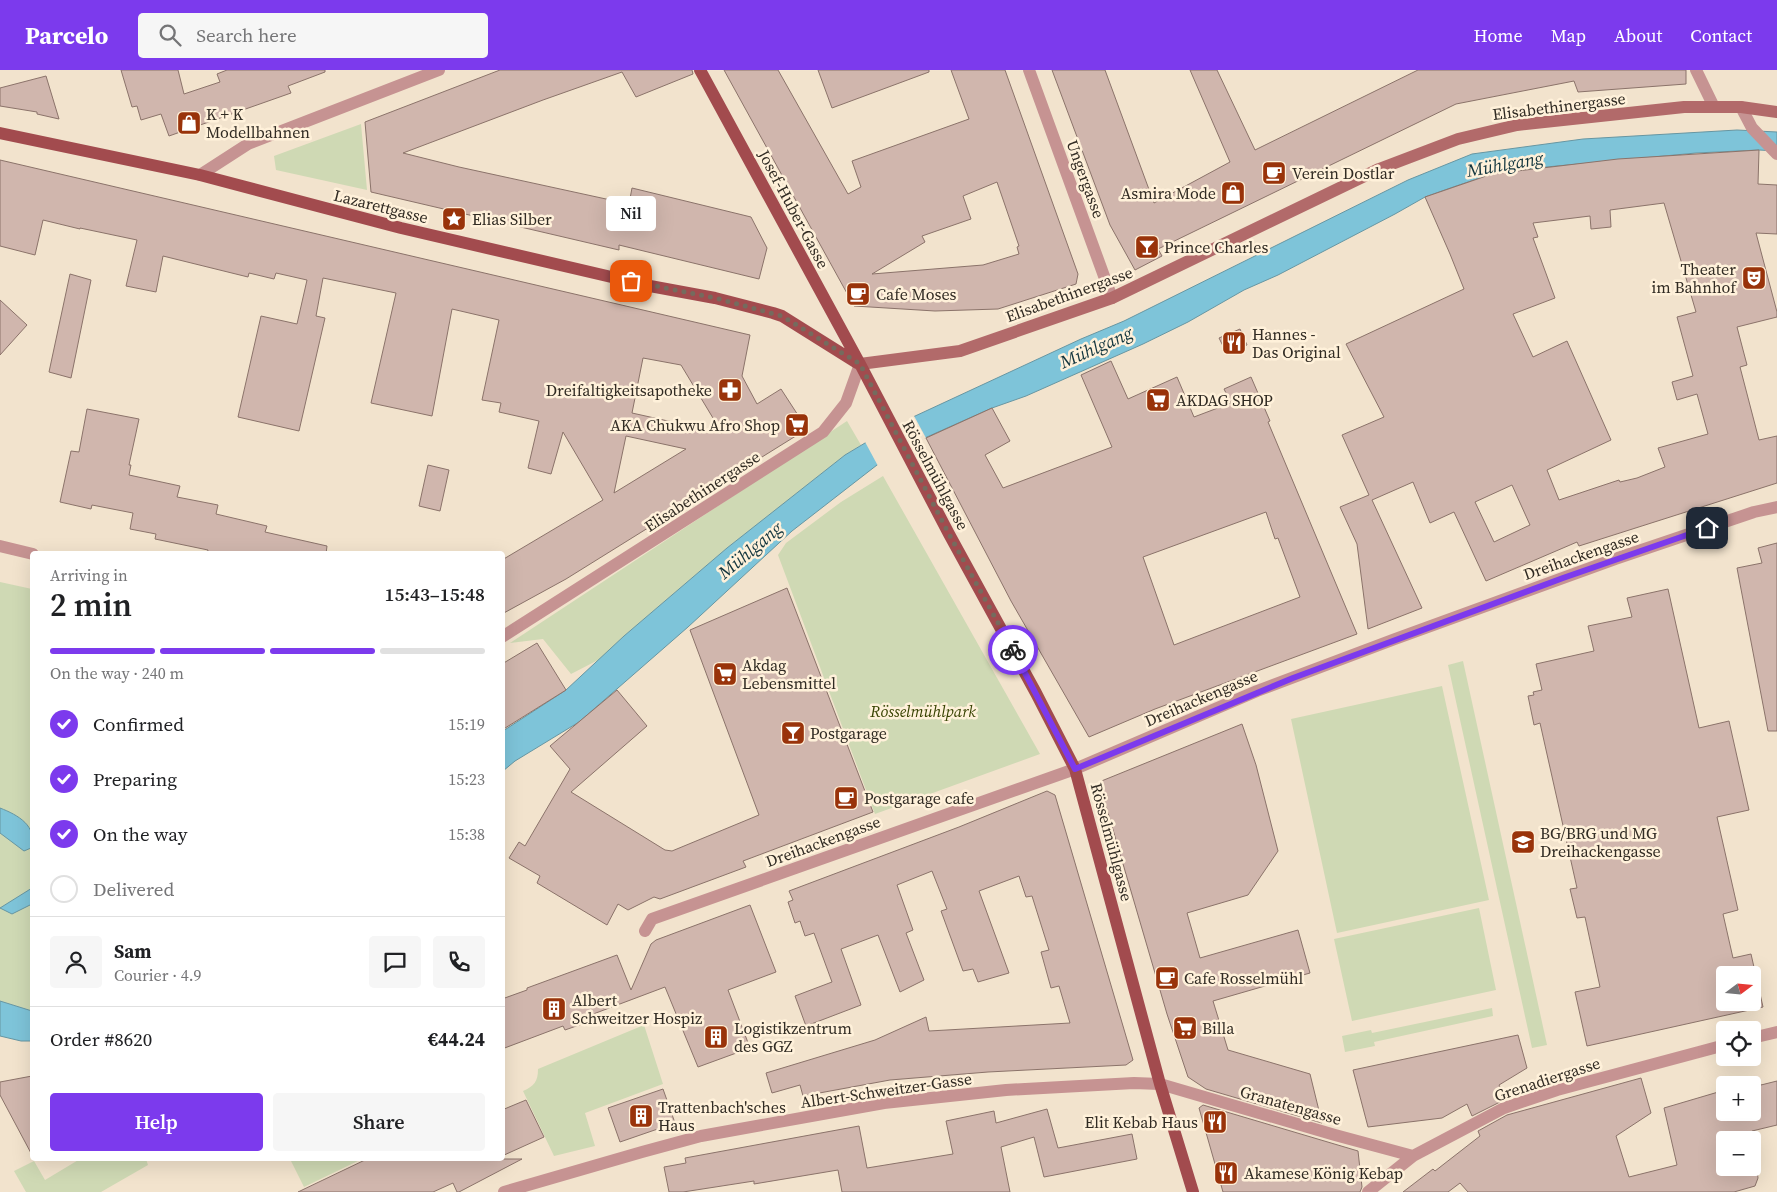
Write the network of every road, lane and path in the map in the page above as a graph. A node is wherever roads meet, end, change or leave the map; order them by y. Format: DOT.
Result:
graph roads {
  1 [pos="439,70"];
  2 [pos="700,70"];
  3 [pos="1029,70"];
  4 [pos="1696,70"];
  5 [pos="1714,107"];
  6 [pos="1740,107"];
  7 [pos="1777,112"];
  8 [pos="0,133"];
  9 [pos="1777,154"];
  10 [pos="200,176"];
  11 [pos="1112,298"];
  12 [pos="860,364"];
  13 [pos="1777,507"];
  14 [pos="0,546"];
  15 [pos="30,553"];
  16 [pos="506,636"];
  17 [pos="1075,769"];
  18 [pos="645,931"];
  19 [pos="1777,1032"];
  20 [pos="1761,1036"];
  21 [pos="1716,1047"];
  22 [pos="1160,1084"];
  23 [pos="1413,1156"];
  24 [pos="504,1192"];
  25 [pos="1193,1192"];
  26 [pos="1368,1192"];
  1 -- 10 [label="street"];
  2 -- 12 [label="main road, Josef-Huber-Gasse"];
  3 -- 11 [label="street, Ungergasse"];
  4 -- 5 [label="street"];
  5 -- 6 [label="main road, Elisabethinergasse"];
  5 -- 11 [label="main road, Elisabethinergasse"];
  6 -- 7 [label="main road, Elisabethinergasse"];
  6 -- 9 [label="street"];
  8 -- 10 [label="main road, Lazarettgasse"];
  10 -- 12 [label="main road, Lazarettgasse"];
  11 -- 12 [label="main road, Elisabethinergasse"];
  12 -- 16 [label="street, Elisabethinergasse"];
  12 -- 17 [label="main road, Rösselmühlgasse"];
  13 -- 17 [label="street, Dreihackengasse"];
  14 -- 15 [label="street"];
  17 -- 18 [label="street, Dreihackengasse"];
  17 -- 22 [label="main road, Rösselmühlgasse"];
  19 -- 20 [label="street"];
  21 -- 23 [label="street, Grenadiergasse"];
  22 -- 23 [label="street, Granatengasse"];
  22 -- 24 [label="street, Albert-Schweitzer-Gasse"];
  22 -- 25 [label="main road, Rösselmühlgasse"];
  23 -- 26 [label="street, Grenadiergasse"];
}
